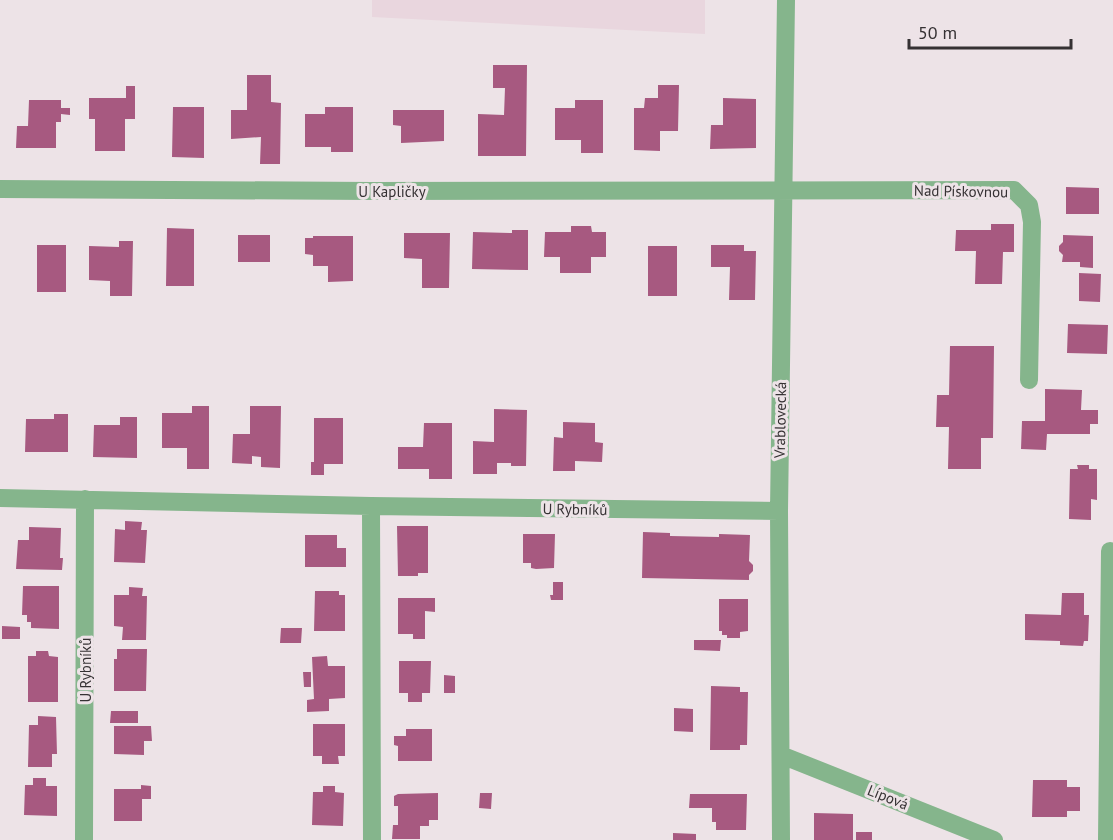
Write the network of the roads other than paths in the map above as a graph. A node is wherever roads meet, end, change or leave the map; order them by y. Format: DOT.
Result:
graph roads {
  1 [pos="786,0"];
  2 [pos="0,189"];
  3 [pos="784,190"];
  4 [pos="1029,380"];
  5 [pos="0,498"];
  6 [pos="85,500"];
  7 [pos="371,506"];
  8 [pos="779,511"];
  9 [pos="1110,551"];
  10 [pos="781,754"];
  11 [pos="84,840"];
  12 [pos="372,840"];
  13 [pos="781,840"];
  14 [pos="994,840"];
  15 [pos="1107,840"];
  1 -- 3 [label="street, Vrablovecká"];
  2 -- 3 [label="street, U Kapličky"];
  3 -- 4 [label="street, Nad Pískovnou"];
  3 -- 8 [label="street, Vrablovecká"];
  5 -- 6 [label="street, U Rybníků"];
  6 -- 7 [label="street, U Rybníků"];
  6 -- 11 [label="street, U Rybníků"];
  7 -- 8 [label="street, U Rybníků"];
  7 -- 12 [label="street"];
  8 -- 10 [label="street, Vrablovecká"];
  9 -- 15 [label="street"];
  10 -- 13 [label="street, Vrablovecká"];
  10 -- 14 [label="street, Lípová"];
}
